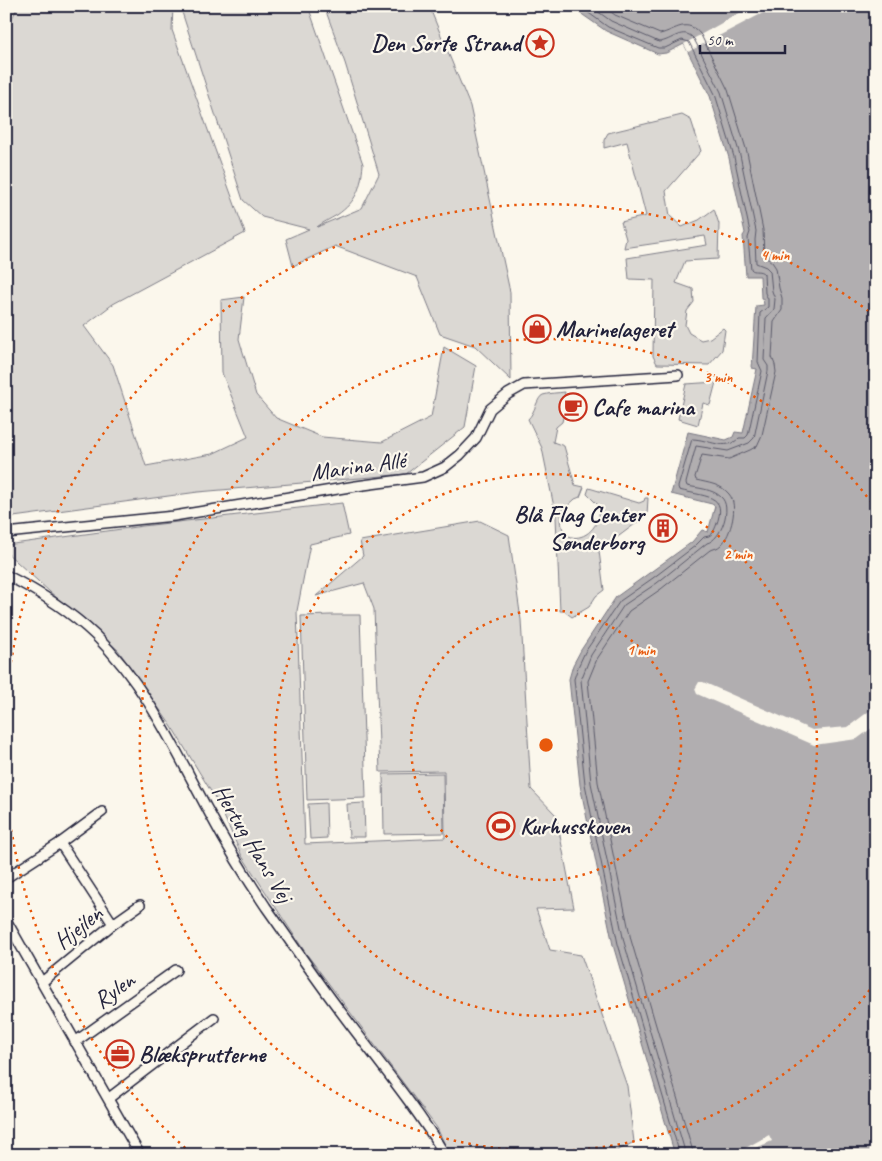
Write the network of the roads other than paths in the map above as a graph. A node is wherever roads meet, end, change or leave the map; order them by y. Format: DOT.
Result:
graph roads {
  1 [pos="678,375"];
  2 [pos="6,533"];
  3 [pos="6,575"];
  4 [pos="102,812"];
  5 [pos="60,843"];
  6 [pos="6,878"];
  7 [pos="140,905"];
  8 [pos="6,920"];
  9 [pos="113,924"];
  10 [pos="176,970"];
  11 [pos="42,982"];
  12 [pos="214,1018"];
  13 [pos="75,1042"];
  14 [pos="108,1098"];
  15 [pos="140,1155"];
  16 [pos="446,1155"];
  1 -- 2 [label="street, Marina Allé"];
  3 -- 16 [label="street, Hertug Hans Vej"];
  4 -- 5 [label="street"];
  5 -- 6 [label="street"];
  5 -- 9 [label="street"];
  7 -- 9 [label="street, Hjejlen"];
  8 -- 11 [label="street"];
  9 -- 11 [label="street, Hjejlen"];
  10 -- 13 [label="street, Rylen"];
  11 -- 13 [label="street"];
  12 -- 14 [label="street"];
  13 -- 14 [label="street"];
  14 -- 15 [label="street"];
}
